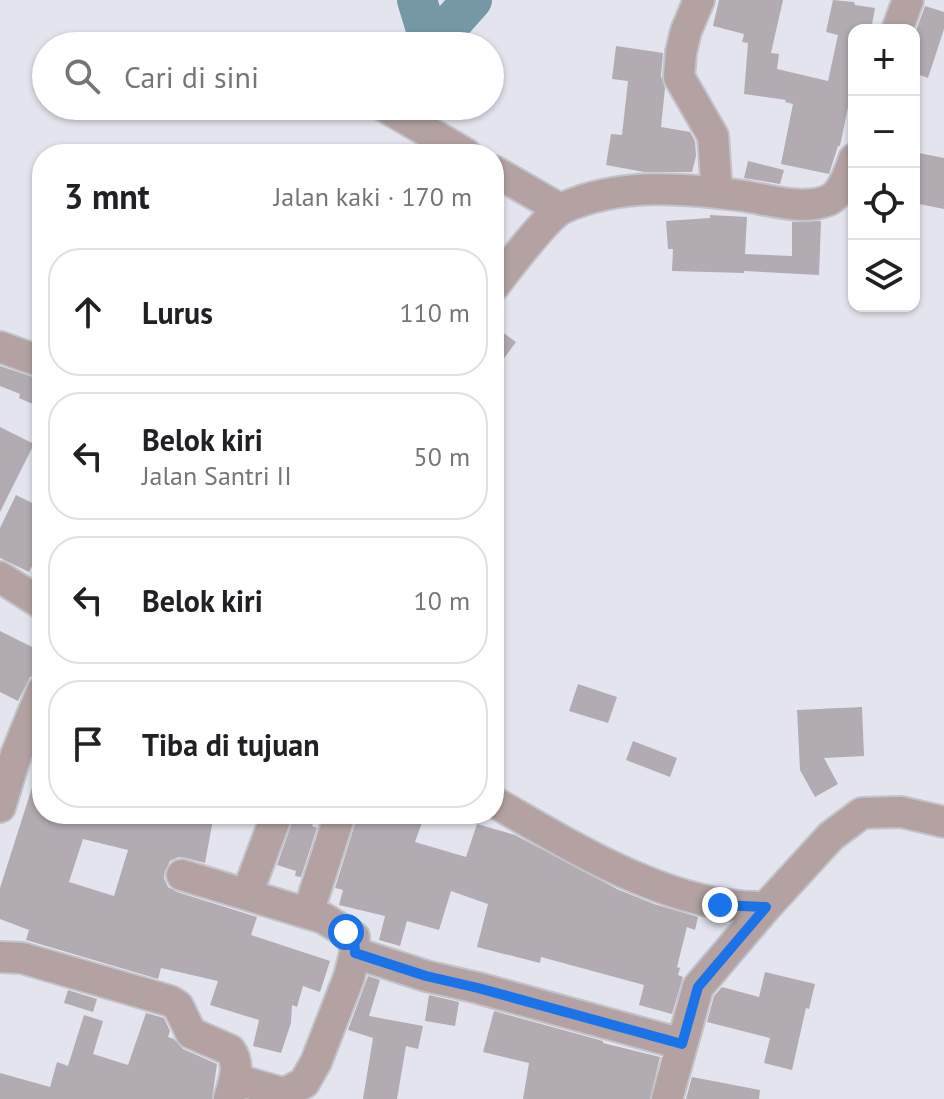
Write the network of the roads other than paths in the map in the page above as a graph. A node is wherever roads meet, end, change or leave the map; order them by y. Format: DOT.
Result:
graph roads {
  1 [pos="699,0"];
  2 [pos="908,0"];
  3 [pos="899,24"];
  4 [pos="408,120"];
  5 [pos="449,144"];
  6 [pos="851,168"];
  7 [pos="504,177"];
  8 [pos="717,193"];
  9 [pos="560,209"];
  10 [pos="504,273"];
  11 [pos="0,347"];
  12 [pos="32,358"];
  13 [pos="0,577"];
  14 [pos="32,598"];
  15 [pos="32,709"];
  16 [pos="8,752"];
  17 [pos="0,807"];
  18 [pos="504,808"];
  19 [pos="944,822"];
  20 [pos="273,824"];
  21 [pos="337,824"];
  22 [pos="182,875"];
  23 [pos="247,894"];
  24 [pos="766,907"];
  25 [pos="308,913"];
  26 [pos="355,953"];
  27 [pos="0,957"];
  28 [pos="682,1044"];
  29 [pos="232,1089"];
  30 [pos="667,1099"];
  1 -- 8 [label="street"];
  2 -- 3 [label="street"];
  4 -- 5 [label="street"];
  6 -- 8 [label="street"];
  7 -- 9 [label="street"];
  8 -- 9 [label="street"];
  9 -- 10 [label="street"];
  11 -- 12 [label="street"];
  13 -- 14 [label="street"];
  15 -- 16 [label="street"];
  16 -- 17 [label="street"];
  18 -- 24 [label="street"];
  19 -- 24 [label="street"];
  20 -- 23 [label="street"];
  21 -- 25 [label="street"];
  22 -- 23 [label="street"];
  23 -- 25 [label="street"];
  24 -- 28 [label="street"];
  25 -- 26 [label="street"];
  26 -- 28 [label="street"];
  26 -- 29 [label="street"];
  27 -- 29 [label="street"];
  28 -- 30 [label="street"];
}
